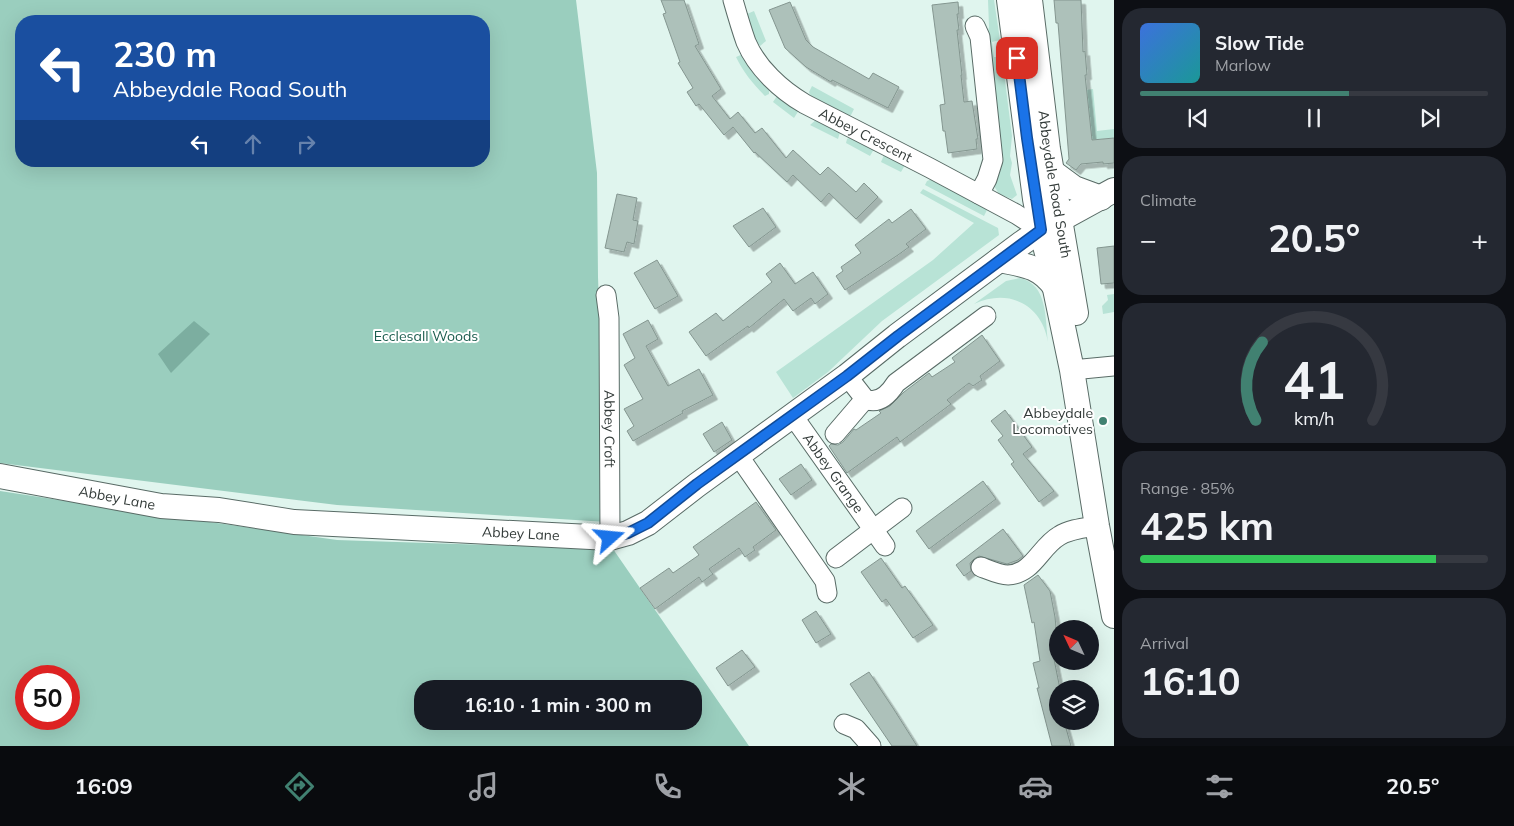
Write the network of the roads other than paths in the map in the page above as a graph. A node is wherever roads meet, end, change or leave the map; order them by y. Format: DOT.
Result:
graph roads {
  1 [pos="733,0"];
  2 [pos="1009,0"];
  3 [pos="1030,0"];
  4 [pos="975,26"];
  5 [pos="1051,171"];
  6 [pos="979,194"];
  7 [pos="1108,194"];
  8 [pos="1050,225"];
  9 [pos="999,260"];
  10 [pos="1055,287"];
  11 [pos="606,295"];
  12 [pos="986,316"];
  13 [pos="1114,366"];
  14 [pos="1072,370"];
  15 [pos="847,376"];
  16 [pos="865,399"];
  17 [pos="793,416"];
  18 [pos="835,434"];
  19 [pos="738,455"];
  20 [pos="0,476"];
  21 [pos="902,508"];
  22 [pos="1097,526"];
  23 [pos="874,530"];
  24 [pos="610,538"];
  25 [pos="885,546"];
  26 [pos="836,558"];
  27 [pos="981,567"];
  28 [pos="827,593"];
  29 [pos="1114,616"];
  30 [pos="844,724"];
  31 [pos="871,746"];
  1 -- 6 [label="street, Abbey Crescent"];
  2 -- 8 [label="main road, Abbeydale Road South"];
  3 -- 5 [label="main road, Abbeydale Road South"];
  4 -- 6 [label="street"];
  5 -- 7 [label="main road"];
  5 -- 8 [label="main road, Abbeydale Road South"];
  6 -- 8 [label="street, Abbey Crescent"];
  7 -- 8 [label="main road, Abbey Lane"];
  8 -- 9 [label="main road, Abbey Lane"];
  8 -- 10 [label="main road, Abbeydale Road South"];
  8 -- 14 [label="main road, Abbeydale Road South"];
  9 -- 10 [label="main road"];
  9 -- 15 [label="main road, Abbey Lane"];
  10 -- 14 [label="main road, Abbeydale Road South"];
  11 -- 24 [label="street, Abbey Croft"];
  12 -- 16 [label="street"];
  13 -- 14 [label="street"];
  14 -- 22 [label="main road, Abbeydale Road South"];
  15 -- 16 [label="street"];
  15 -- 17 [label="main road, Abbey Lane"];
  16 -- 18 [label="street"];
  17 -- 19 [label="main road, Abbey Lane"];
  17 -- 23 [label="street, Abbey Grange"];
  19 -- 24 [label="main road, Abbey Lane"];
  19 -- 28 [label="street"];
  20 -- 24 [label="main road, Abbey Lane"];
  21 -- 23 [label="street"];
  22 -- 27 [label="street"];
  22 -- 29 [label="main road, Abbeydale Road South"];
  23 -- 25 [label="street, Abbey Grange"];
  23 -- 26 [label="street"];
  30 -- 31 [label="street"];
}
